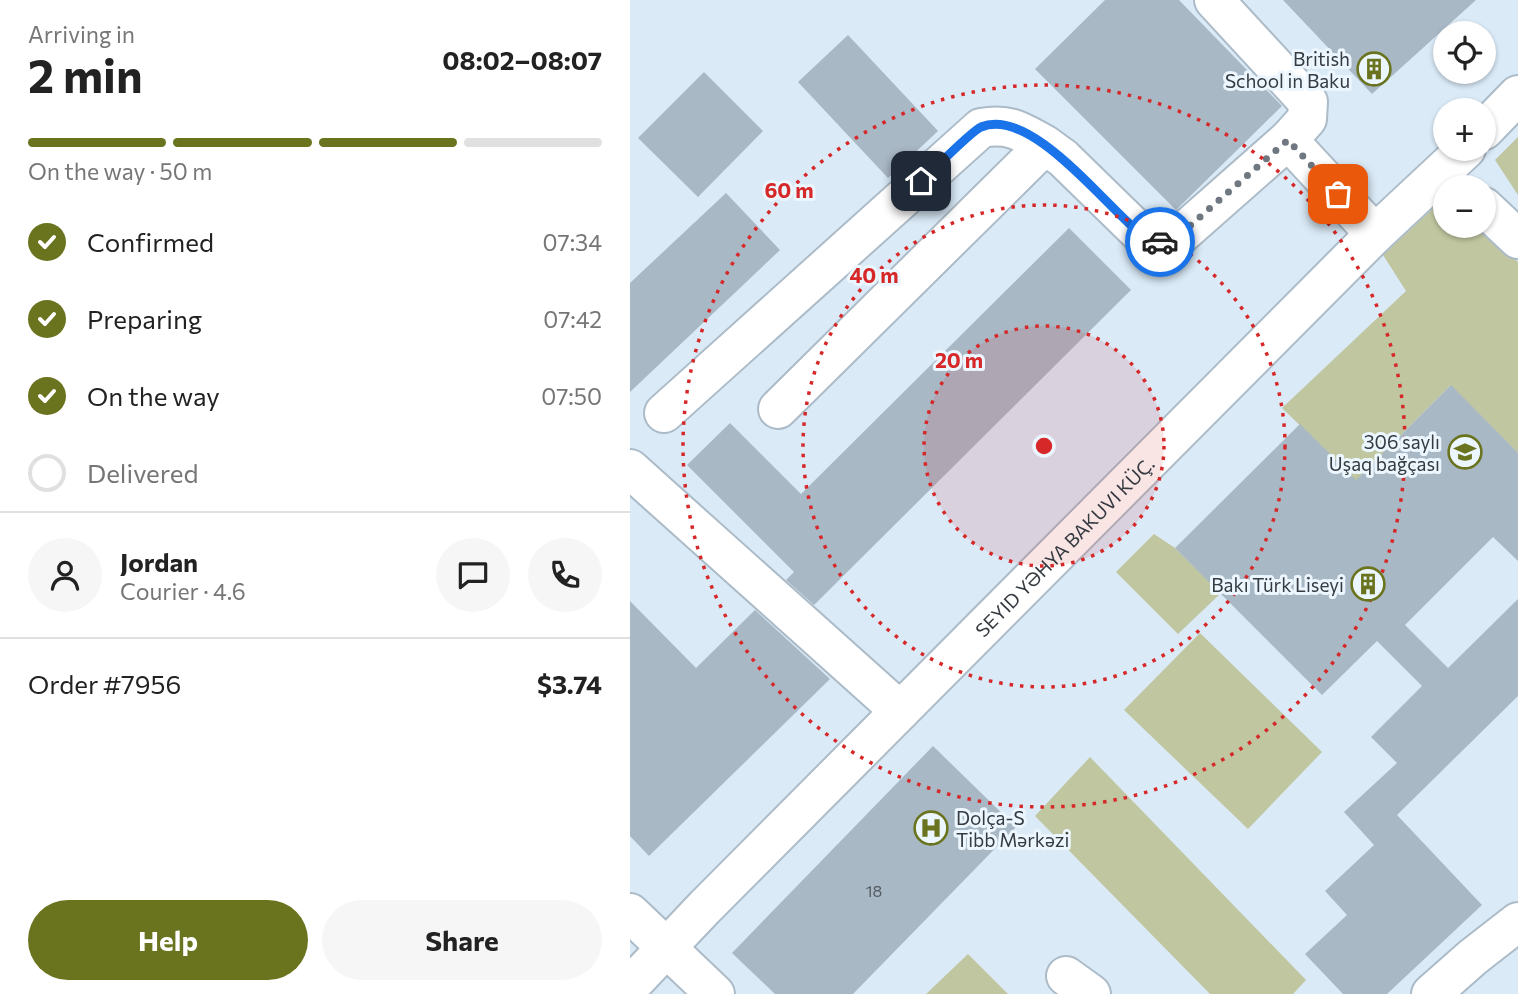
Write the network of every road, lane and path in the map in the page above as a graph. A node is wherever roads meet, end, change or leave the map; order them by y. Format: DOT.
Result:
graph roads {
  1 [pos="1214,0"];
  2 [pos="1518,95"];
  3 [pos="1496,118"];
  4 [pos="1288,140"];
  5 [pos="1045,145"];
  6 [pos="1458,169"];
  7 [pos="1496,218"];
  8 [pos="1375,234"];
  9 [pos="1518,239"];
  10 [pos="778,409"];
  11 [pos="664,413"];
  12 [pos="630,469"];
  13 [pos="900,711"];
  14 [pos="630,913"];
  15 [pos="1518,922"];
  16 [pos="665,948"];
  17 [pos="630,986"];
  18 [pos="715,994"];
  19 [pos="1431,994"];
  1 -- 4 [label="street"];
  2 -- 3 [label="street"];
  4 -- 5 [label="street"];
  4 -- 8 [label="street"];
  5 -- 10 [label="street"];
  5 -- 11 [label="street"];
  6 -- 8 [label="street, SEYID YƏHYA BAKUVI KÜÇ."];
  7 -- 9 [label="street"];
  8 -- 13 [label="street, SEYID YƏHYA BAKUVI KÜÇ."];
  12 -- 13 [label="street"];
  13 -- 16 [label="street, SEYID YƏHYA BAKUVI KÜÇ."];
  14 -- 16 [label="street"];
  15 -- 19 [label="street"];
  16 -- 17 [label="street, SEYID YƏHYA BAKUVI KÜÇ."];
  16 -- 18 [label="street"];
}
